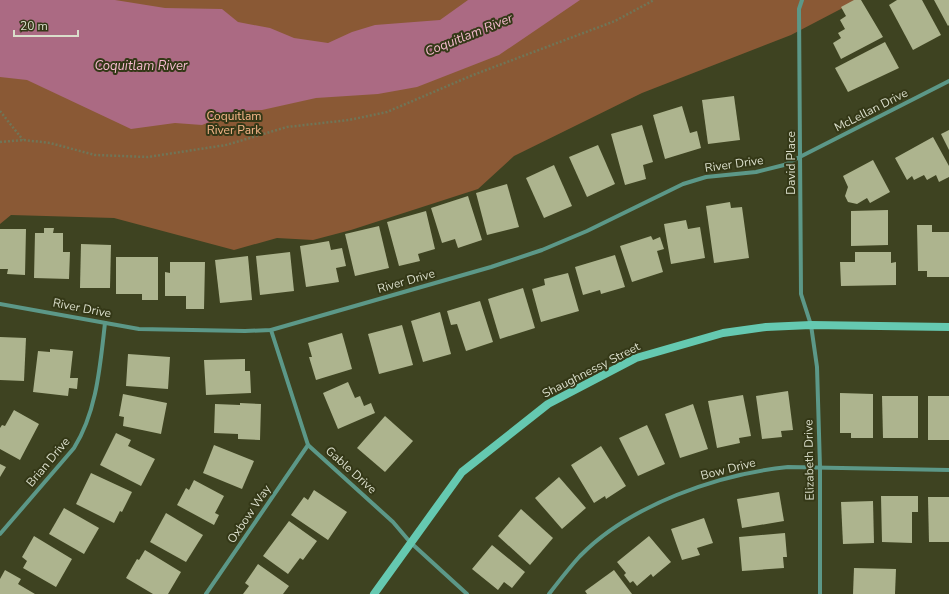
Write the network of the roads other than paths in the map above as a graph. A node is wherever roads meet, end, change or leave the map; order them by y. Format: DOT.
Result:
graph roads {
  1 [pos="802,0"];
  2 [pos="949,81"];
  3 [pos="801,157"];
  4 [pos="0,304"];
  5 [pos="105,323"];
  6 [pos="811,325"];
  7 [pos="949,327"];
  8 [pos="271,330"];
  9 [pos="308,445"];
  10 [pos="820,467"];
  11 [pos="949,470"];
  12 [pos="0,534"];
  13 [pos="410,542"];
  14 [pos="206,594"];
  15 [pos="374,594"];
  16 [pos="467,594"];
  17 [pos="549,594"];
  18 [pos="820,594"];
  1 -- 3 [label="street, David Place"];
  2 -- 3 [label="street, McLellan Drive"];
  3 -- 6 [label="street, David Place"];
  3 -- 8 [label="street, River Drive"];
  4 -- 5 [label="street, River Drive"];
  5 -- 8 [label="street, River Drive"];
  5 -- 12 [label="street, Brian Drive"];
  6 -- 7 [label="street, Shaughnessy Street"];
  6 -- 10 [label="street, Elizabeth Drive"];
  6 -- 13 [label="street, Shaughnessy Street"];
  8 -- 9 [label="street, Gable Drive"];
  9 -- 13 [label="street, Gable Drive"];
  9 -- 14 [label="street, Oxbow Way"];
  10 -- 11 [label="street, Bow Drive"];
  10 -- 17 [label="street, Bow Drive"];
  10 -- 18 [label="street, Elizabeth Drive"];
  13 -- 15 [label="street, Shaughnessy Street"];
  13 -- 16 [label="street, Gable Drive"];
}
